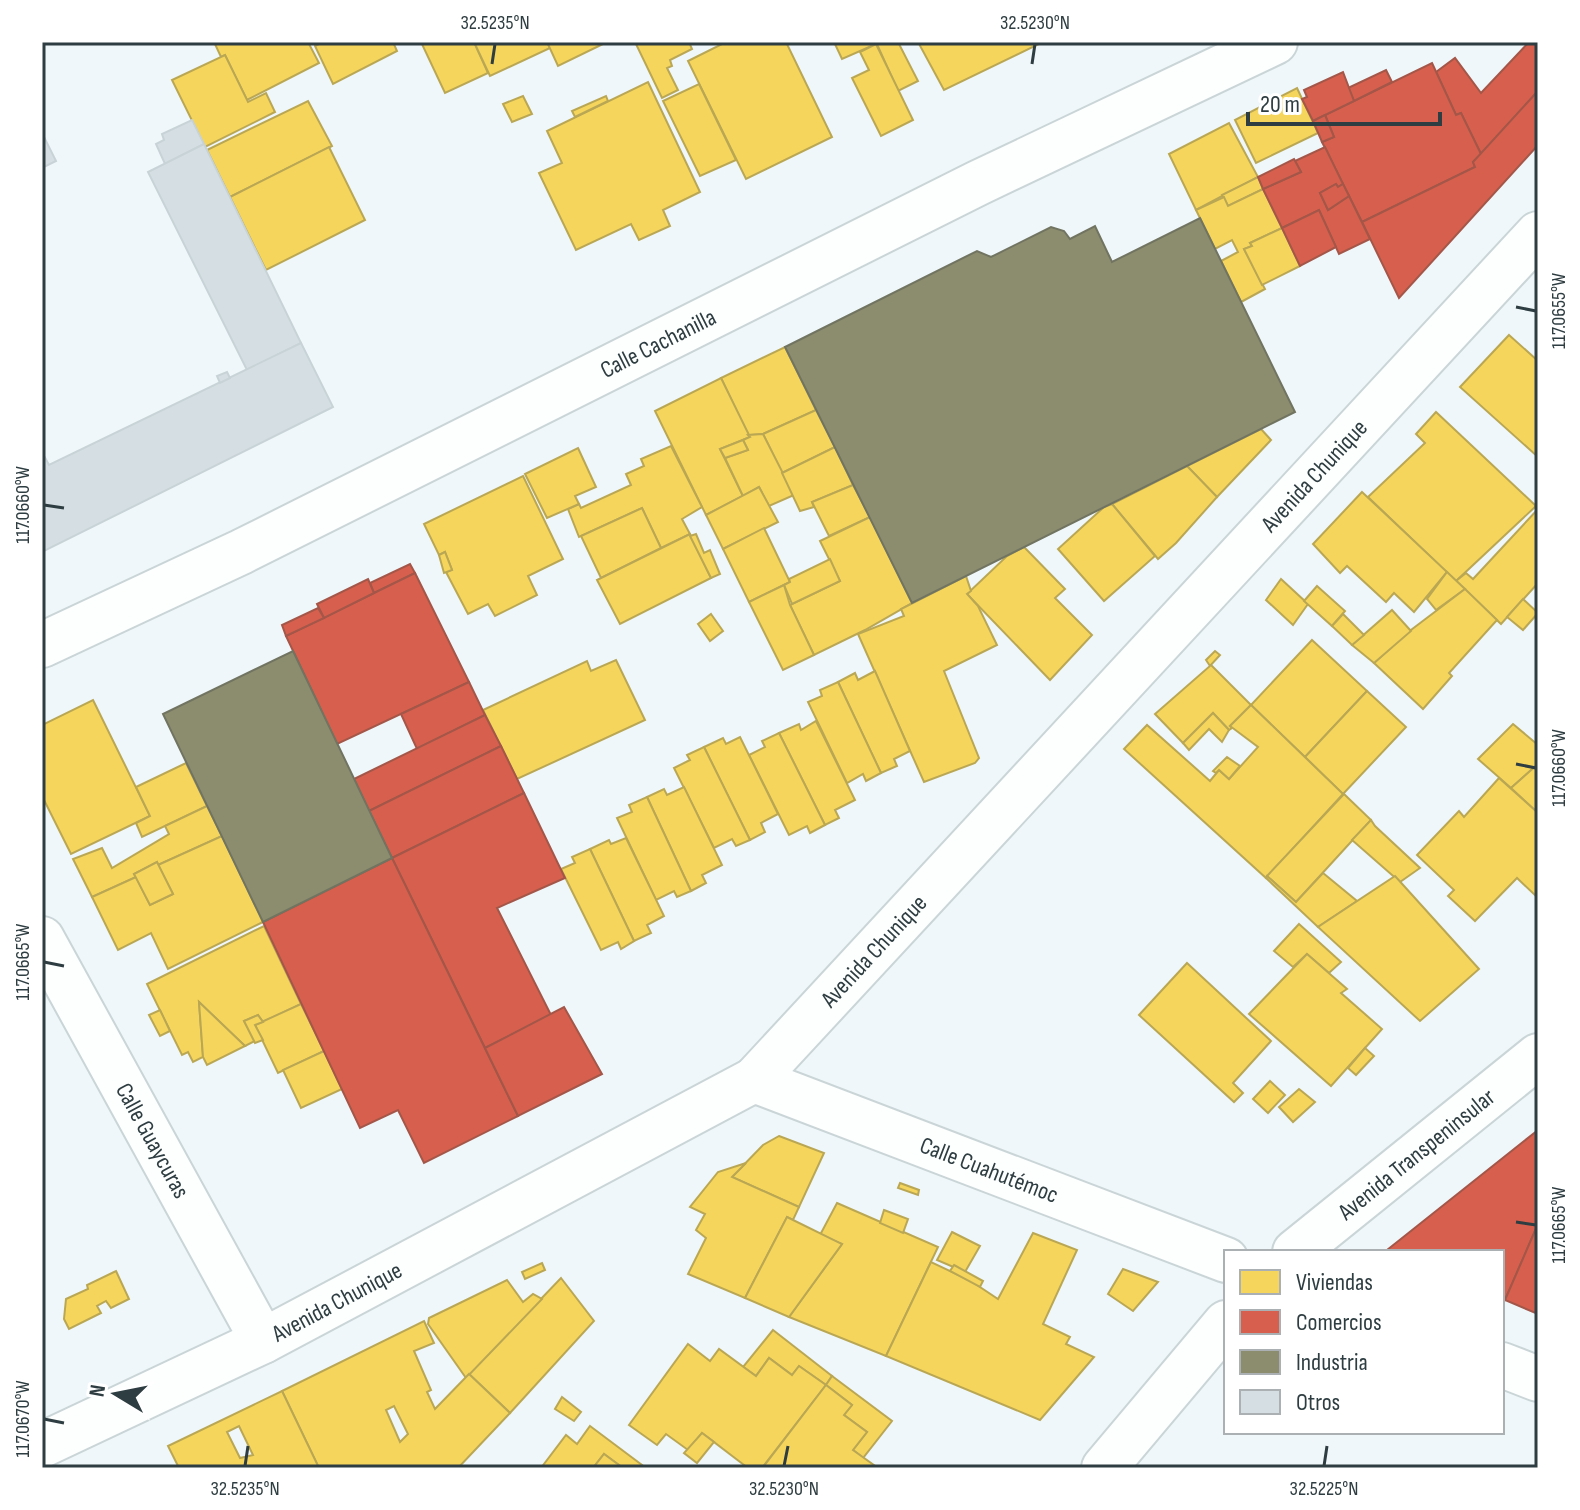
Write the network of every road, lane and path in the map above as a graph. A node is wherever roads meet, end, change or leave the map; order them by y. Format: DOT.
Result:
graph roads {
  1 [pos="1275,42"];
  2 [pos="1538,234"];
  3 [pos="42,645"];
  4 [pos="42,939"];
  5 [pos="1538,1056"];
  6 [pos="754,1080"];
  7 [pos="1297,1250"];
  8 [pos="1224,1259"];
  9 [pos="1224,1325"];
  10 [pos="263,1341"];
  11 [pos="1504,1366"];
  12 [pos="1538,1379"];
  13 [pos="42,1445"];
  14 [pos="1104,1468"];
  1 -- 3 [label="street, Calle Cachanilla"];
  2 -- 6 [label="street, Avenida Chunique"];
  4 -- 10 [label="street, Calle Guaycuras"];
  5 -- 7 [label="street, Avenida Transpeninsular"];
  6 -- 8 [label="street, Calle Cuahutémoc"];
  6 -- 10 [label="street, Avenida Chunique"];
  9 -- 14 [label="street"];
  10 -- 13 [label="street, Avenida Chunique"];
  11 -- 12 [label="street"];
}
